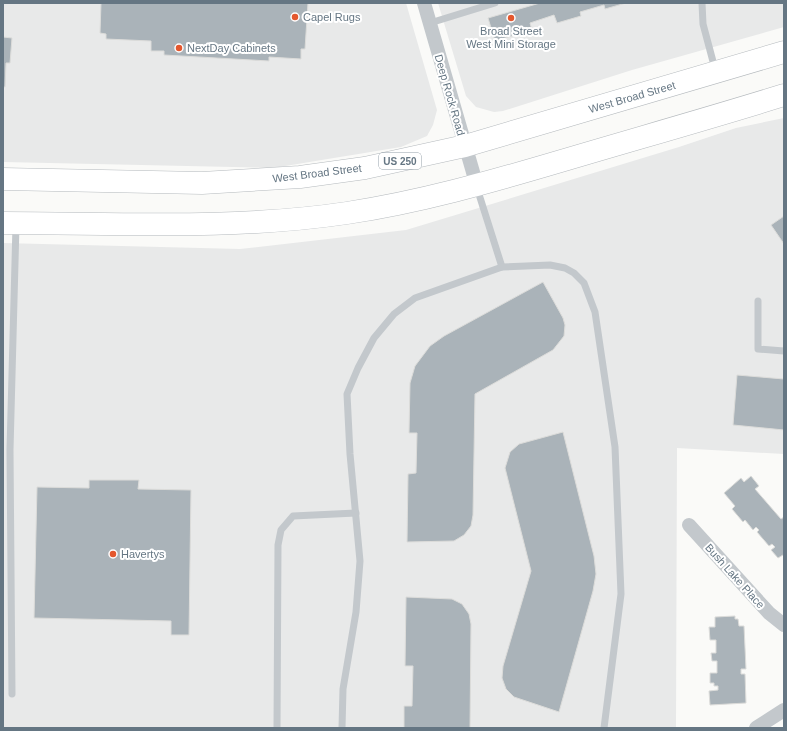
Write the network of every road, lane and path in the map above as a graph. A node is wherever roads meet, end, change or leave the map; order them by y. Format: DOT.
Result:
graph roads {
  1 [pos="424,3"];
  2 [pos="495,3"];
  3 [pos="702,3"];
  4 [pos="430,23"];
  5 [pos="784,52"];
  6 [pos="716,72"];
  7 [pos="784,95"];
  8 [pos="465,146"];
  9 [pos="3,179"];
  10 [pos="476,186"];
  11 [pos="10,223"];
  12 [pos="502,267"];
  13 [pos="758,301"];
  14 [pos="784,351"];
  15 [pos="356,513"];
  16 [pos="689,525"];
  17 [pos="784,624"];
  18 [pos="12,694"];
  19 [pos="784,710"];
  20 [pos="276,728"];
  21 [pos="342,728"];
  22 [pos="604,728"];
  23 [pos="756,728"];
  1 -- 4 [label="street, Deep Rock Road"];
  2 -- 4 [label="lane"];
  3 -- 6 [label="lane"];
  4 -- 8 [label="street, Deep Rock Road"];
  5 -- 6 [label="main road, West Broad Street / US 250"];
  6 -- 8 [label="main road, West Broad Street / US 250"];
  7 -- 10 [label="main road"];
  8 -- 9 [label="main road, West Broad Street / US 250"];
  8 -- 10 [label="street, Deep Rock Road"];
  10 -- 11 [label="main road"];
  10 -- 12 [label="lane"];
  11 -- 18 [label="lane"];
  12 -- 15 [label="lane"];
  12 -- 22 [label="lane"];
  13 -- 14 [label="lane"];
  15 -- 20 [label="lane"];
  15 -- 21 [label="lane"];
  16 -- 17 [label="street, Bush Lake Place"];
  19 -- 23 [label="street"];
}
